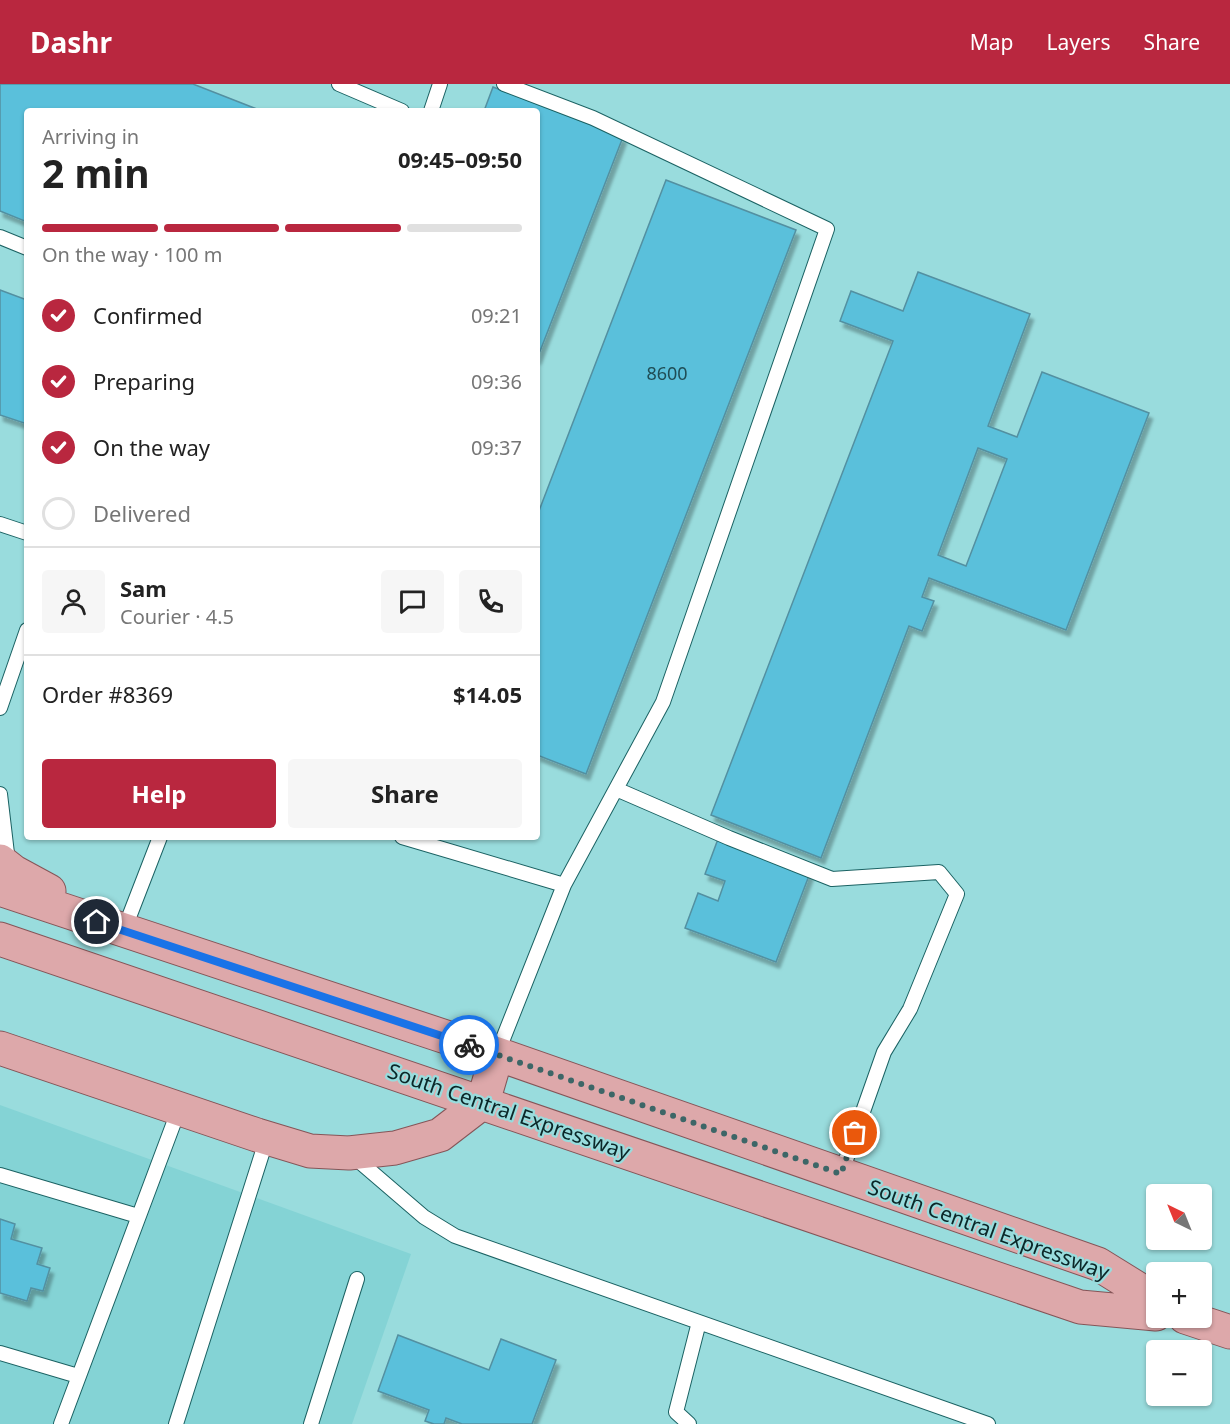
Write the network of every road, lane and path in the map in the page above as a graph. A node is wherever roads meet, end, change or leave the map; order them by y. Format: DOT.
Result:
graph roads {
  1 [pos="339,84"];
  2 [pos="440,84"];
  3 [pos="504,84"];
  4 [pos="395,108"];
  5 [pos="431,108"];
  6 [pos="0,237"];
  7 [pos="24,247"];
  8 [pos="0,524"];
  9 [pos="24,532"];
  10 [pos="24,639"];
  11 [pos="0,708"];
  12 [pos="616,789"];
  13 [pos="0,794"];
  14 [pos="159,840"];
  15 [pos="412,840"];
  16 [pos="3,872"];
  17 [pos="564,885"];
  18 [pos="120,930"];
  19 [pos="0,939"];
  20 [pos="0,1048"];
  21 [pos="496,1054"];
  22 [pos="483,1102"];
  23 [pos="179,1109"];
  24 [pos="267,1138"];
  25 [pos="349,1153"];
  26 [pos="841,1174"];
  27 [pos="0,1175"];
  28 [pos="138,1216"];
  29 [pos="357,1279"];
  30 [pos="1146,1294"];
  31 [pos="1146,1313"];
  32 [pos="699,1322"];
  33 [pos="1212,1326"];
  34 [pos="1230,1332"];
  35 [pos="0,1353"];
  36 [pos="78,1376"];
  37 [pos="674,1418"];
  38 [pos="61,1424"];
  39 [pos="176,1424"];
  40 [pos="310,1424"];
  41 [pos="689,1424"];
  42 [pos="988,1424"];
  1 -- 4 [label="lane"];
  2 -- 5 [label="lane"];
  3 -- 12 [label="lane"];
  6 -- 7 [label="lane"];
  8 -- 9 [label="lane"];
  10 -- 11 [label="lane"];
  12 -- 17 [label="lane"];
  12 -- 26 [label="lane"];
  13 -- 16 [label="lane"];
  14 -- 18 [label="lane"];
  15 -- 17 [label="lane"];
  16 -- 18 [label="main road, South Central Expressway"];
  17 -- 21 [label="lane"];
  18 -- 21 [label="main road, South Central Expressway"];
  19 -- 22 [label="main road, South Central Expressway"];
  20 -- 23 [label="main road"];
  21 -- 22 [label="main road"];
  21 -- 26 [label="main road, South Central Expressway"];
  22 -- 25 [label="main road"];
  22 -- 31 [label="main road, South Central Expressway"];
  23 -- 24 [label="main road"];
  23 -- 28 [label="lane"];
  24 -- 25 [label="main road"];
  24 -- 39 [label="lane"];
  25 -- 32 [label="lane"];
  26 -- 30 [label="main road, South Central Expressway"];
  27 -- 28 [label="lane"];
  28 -- 36 [label="lane"];
  29 -- 40 [label="lane"];
  32 -- 37 [label="lane"];
  32 -- 42 [label="lane"];
  33 -- 34 [label="main road"];
  35 -- 36 [label="lane"];
  36 -- 38 [label="lane"];
  37 -- 41 [label="lane"];
}
